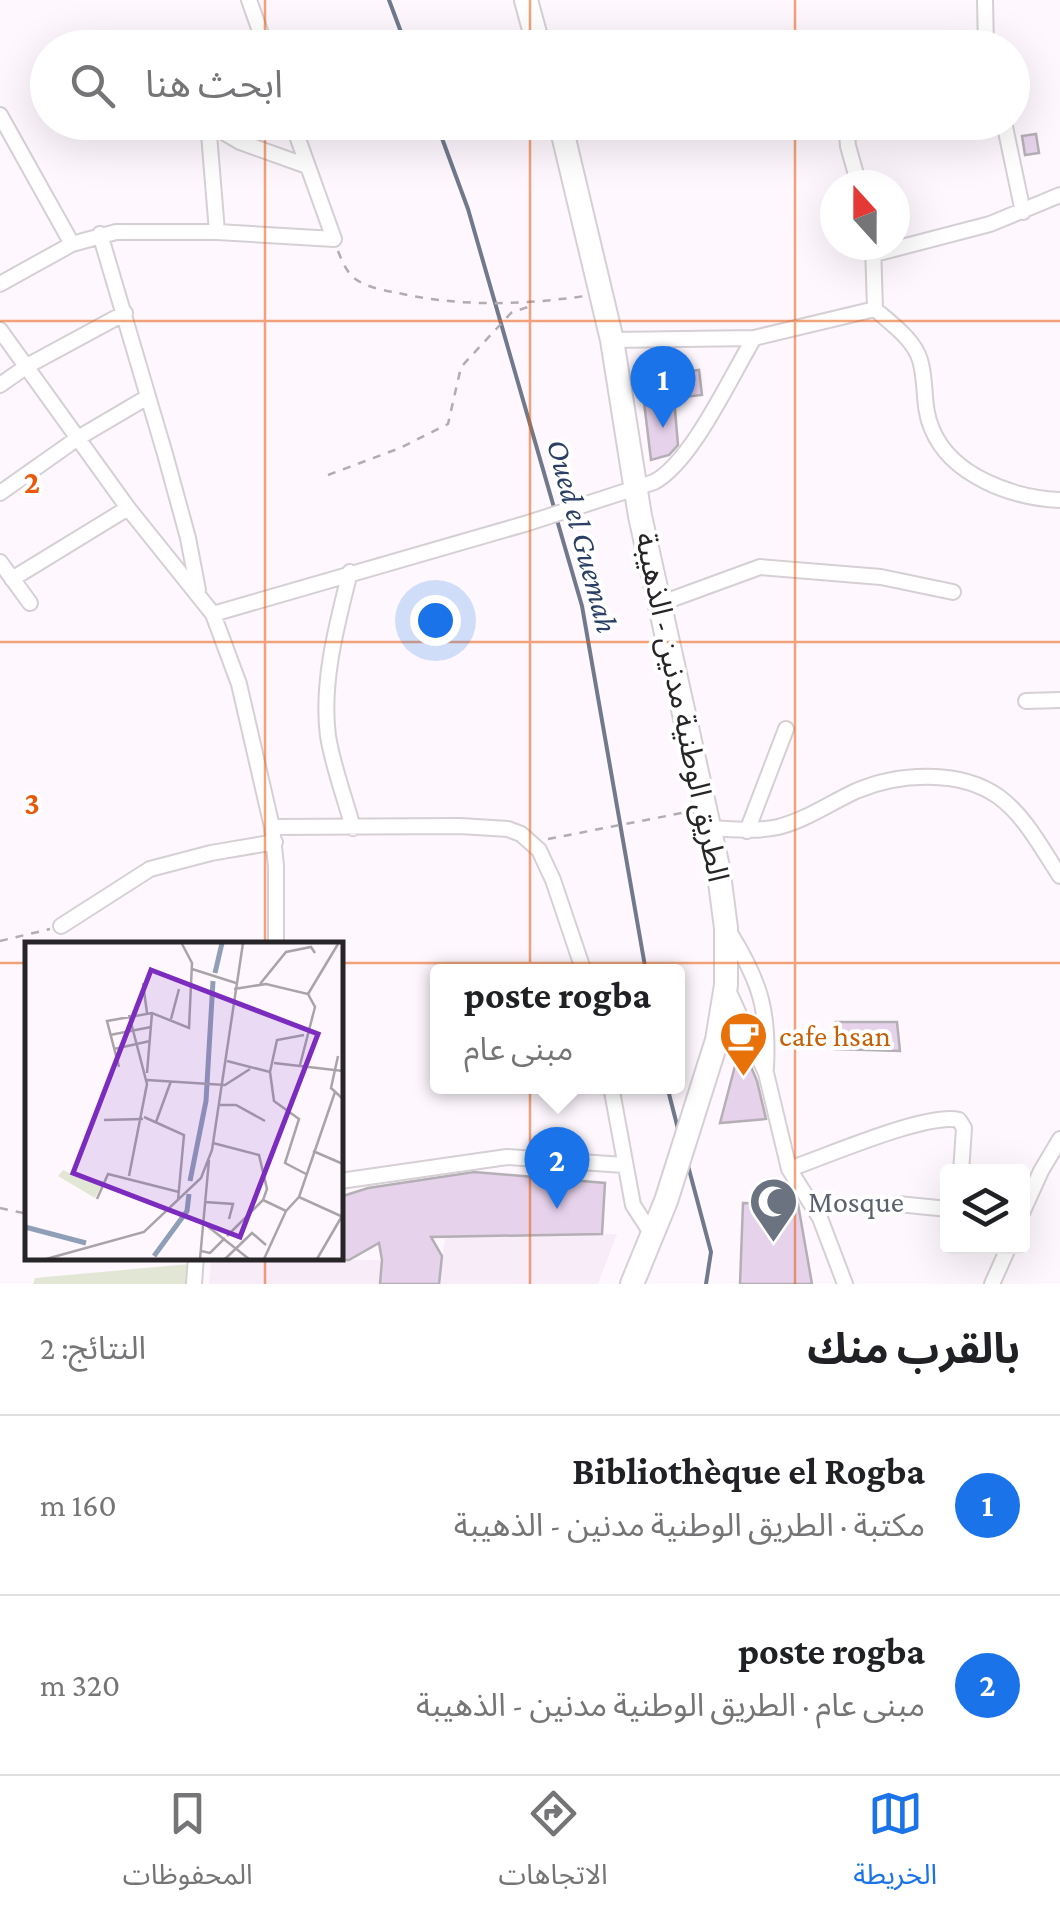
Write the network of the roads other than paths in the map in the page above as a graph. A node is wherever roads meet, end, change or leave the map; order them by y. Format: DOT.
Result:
graph roads {
  1 [pos="249,0"];
  2 [pos="526,0"];
  3 [pos="985,0"];
  4 [pos="260,30"];
  5 [pos="534,30"];
  6 [pos="984,30"];
  7 [pos="0,115"];
  8 [pos="209,140"];
  9 [pos="237,140"];
  10 [pos="298,140"];
  11 [pos="564,140"];
  12 [pos="848,140"];
  13 [pos="1008,140"];
  14 [pos="307,166"];
  15 [pos="855,170"];
  16 [pos="1060,195"];
  17 [pos="1023,212"];
  18 [pos="216,232"];
  19 [pos="100,234"];
  20 [pos="72,244"];
  21 [pos="910,244"];
  22 [pos="874,260"];
  23 [pos="0,284"];
  24 [pos="875,309"];
  25 [pos="125,313"];
  26 [pos="0,330"];
  27 [pos="754,338"];
  28 [pos="612,340"];
  29 [pos="27,366"];
  30 [pos="0,386"];
  31 [pos="146,398"];
  32 [pos="78,438"];
  33 [pos="635,488"];
  34 [pos="0,493"];
  35 [pos="1060,500"];
  36 [pos="128,508"];
  37 [pos="0,562"];
  38 [pos="350,572"];
  39 [pos="12,579"];
  40 [pos="198,592"];
  41 [pos="952,592"];
  42 [pos="30,603"];
  43 [pos="659,604"];
  44 [pos="213,614"];
  45 [pos="1060,700"];
  46 [pos="1026,701"];
  47 [pos="786,729"];
  48 [pos="706,816"];
  49 [pos="354,828"];
  50 [pos="747,830"];
  51 [pos="273,834"];
  52 [pos="1060,876"];
  53 [pos="61,926"];
  54 [pos="726,928"];
  55 [pos="276,942"];
  56 [pos="581,964"];
  57 [pos="726,984"];
  58 [pos="766,1074"];
  59 [pos="612,1094"];
  60 [pos="1060,1138"];
  61 [pos="962,1164"];
  62 [pos="624,1166"];
  63 [pos="789,1169"];
  64 [pos="342,1181"];
  65 [pos="1030,1195"];
  66 [pos="898,1204"];
  67 [pos="940,1208"];
  68 [pos="653,1236"];
  69 [pos="1005,1254"];
  70 [pos="196,1259"];
  71 [pos="194,1284"];
  72 [pos="632,1284"];
  73 [pos="845,1284"];
  74 [pos="992,1284"];
  1 -- 4 [label="street"];
  2 -- 5 [label="main road"];
  3 -- 6 [label="street"];
  7 -- 20 [label="street"];
  8 -- 18 [label="street"];
  9 -- 14 [label="street"];
  10 -- 14 [label="street"];
  11 -- 28 [label="main road, الطريق الوطنية مدنين - الذهيبة"];
  12 -- 15 [label="street"];
  13 -- 17 [label="street"];
  14 -- 18 [label="street"];
  16 -- 17 [label="street"];
  17 -- 21 [label="street"];
  18 -- 19 [label="street"];
  19 -- 20 [label="street"];
  19 -- 25 [label="street"];
  20 -- 23 [label="street"];
  22 -- 24 [label="street"];
  24 -- 27 [label="street"];
  24 -- 35 [label="street"];
  25 -- 29 [label="street"];
  25 -- 31 [label="street"];
  26 -- 29 [label="street"];
  27 -- 28 [label="street"];
  27 -- 33 [label="street"];
  28 -- 33 [label="main road, الطريق الوطنية مدنين - الذهيبة"];
  29 -- 30 [label="street"];
  29 -- 32 [label="street"];
  31 -- 32 [label="street"];
  31 -- 40 [label="street"];
  32 -- 34 [label="street"];
  32 -- 36 [label="street"];
  33 -- 38 [label="street"];
  33 -- 43 [label="main road, الطريق الوطنية مدنين - الذهيبة"];
  36 -- 39 [label="street"];
  36 -- 40 [label="street"];
  37 -- 39 [label="street"];
  38 -- 44 [label="street"];
  38 -- 49 [label="street"];
  39 -- 42 [label="street"];
  40 -- 44 [label="street"];
  41 -- 43 [label="street"];
  43 -- 48 [label="main road, الطريق الوطنية مدنين - الذهيبة"];
  44 -- 51 [label="street"];
  45 -- 46 [label="street"];
  47 -- 50 [label="street"];
  48 -- 50 [label="street"];
  48 -- 54 [label="main road, الطريق الوطنية مدنين - الذهيبة"];
  49 -- 51 [label="street"];
  49 -- 56 [label="street"];
  50 -- 52 [label="street"];
  51 -- 53 [label="street"];
  51 -- 55 [label="street"];
  54 -- 57 [label="main road, الطريق الوطنية مدنين - الذهيبة"];
  54 -- 58 [label="street"];
  57 -- 58 [label="street"];
  57 -- 68 [label="main road, الطريق الوطنية مدنين - الذهيبة"];
  58 -- 63 [label="street"];
  59 -- 62 [label="street"];
  60 -- 65 [label="street"];
  61 -- 63 [label="street"];
  62 -- 64 [label="street"];
  62 -- 68 [label="street"];
  63 -- 73 [label="street"];
  66 -- 67 [label="street"];
  68 -- 72 [label="main road, الطريق الوطنية مدنين - الذهيبة"];
  69 -- 74 [label="street"];
  70 -- 71 [label="street"];
}
